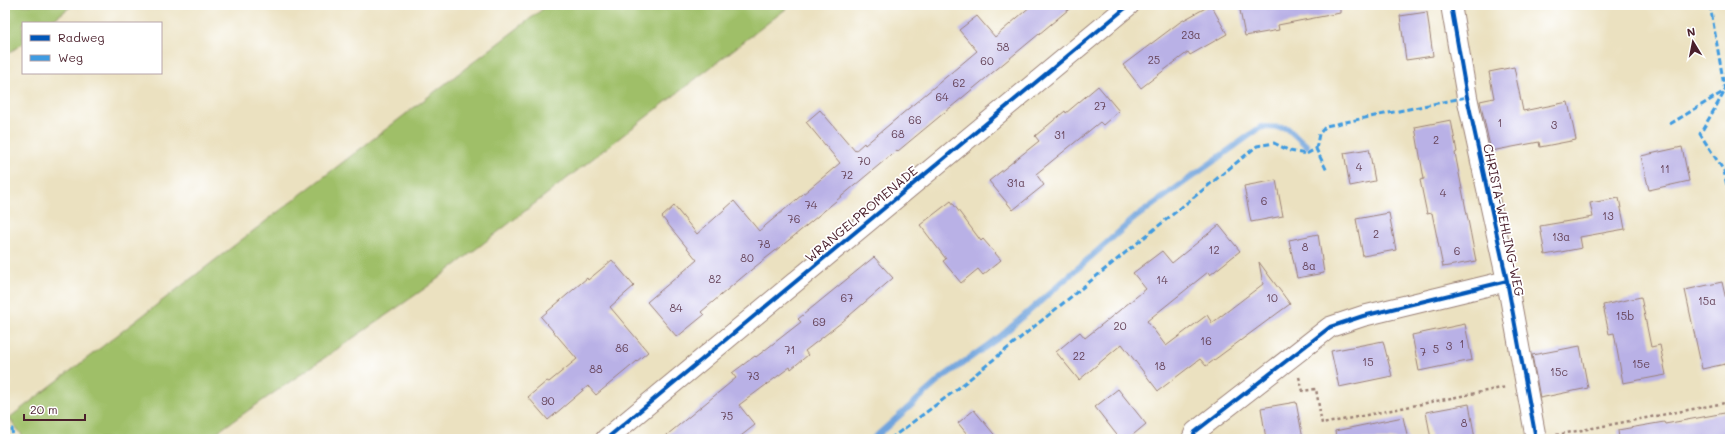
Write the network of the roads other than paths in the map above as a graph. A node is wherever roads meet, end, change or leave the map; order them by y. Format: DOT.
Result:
graph roads {
  1 [pos="1129,5"];
  2 [pos="1451,5"];
  3 [pos="1507,281"];
  4 [pos="1545,438"];
  5 [pos="606,439"];
  6 [pos="1192,439"];
  1 -- 5 [label="street, WRANGELPROMENADE"];
  2 -- 3 [label="street, CHRISTA-WEHLING-WEG"];
  3 -- 4 [label="street, CHRISTA-WEHLING-WEG"];
  3 -- 6 [label="street"];
}
